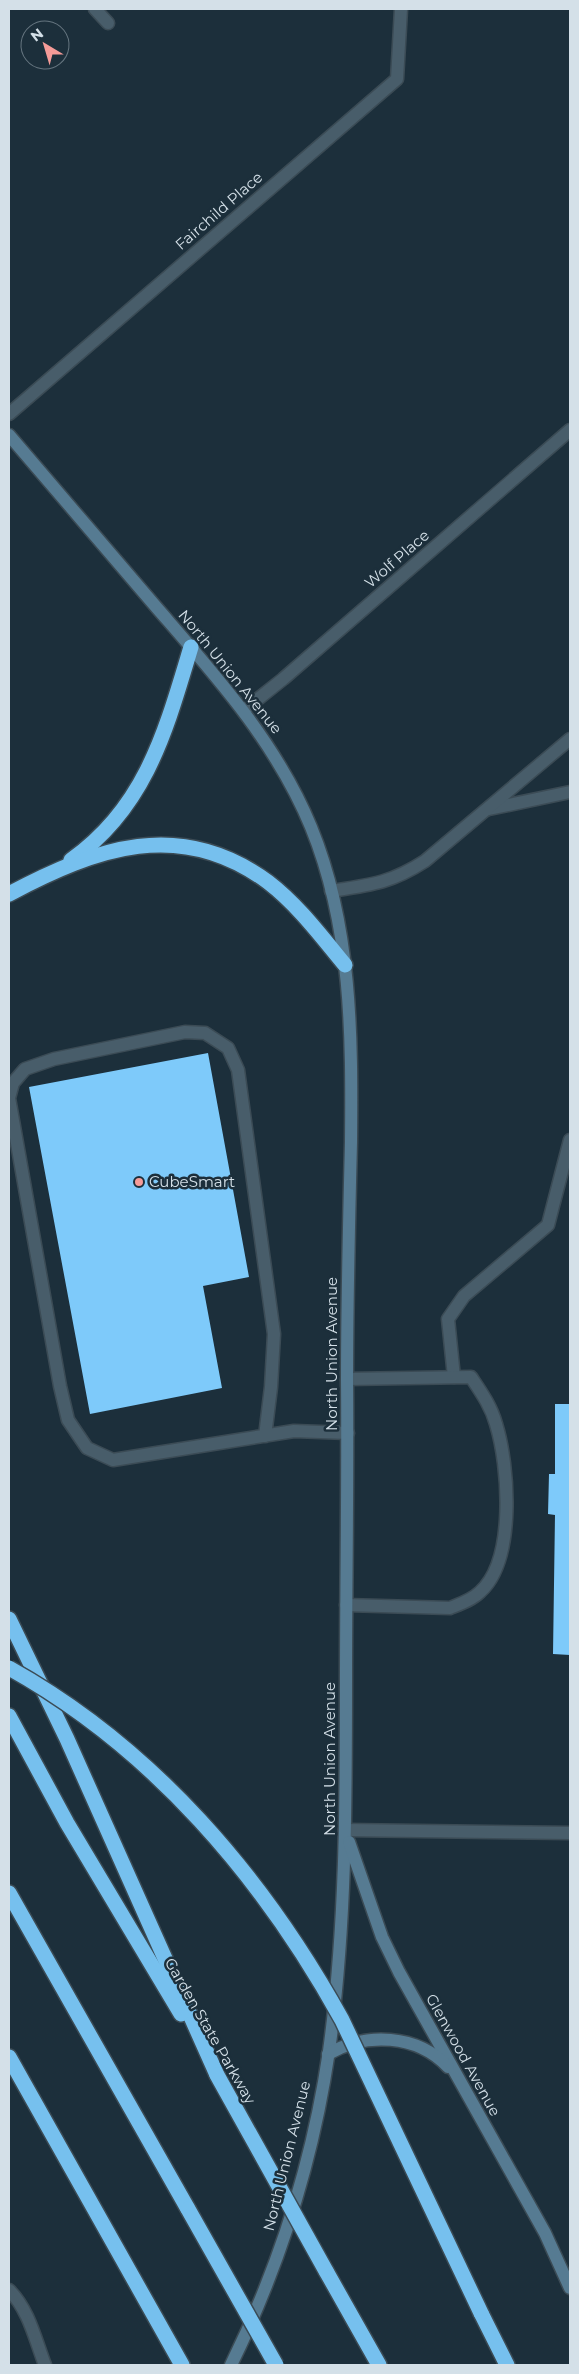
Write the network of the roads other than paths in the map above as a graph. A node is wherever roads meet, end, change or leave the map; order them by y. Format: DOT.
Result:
graph roads {
  1 [pos="96,9"];
  2 [pos="401,9"];
  3 [pos="108,23"];
  4 [pos="9,414"];
  5 [pos="570,430"];
  6 [pos="9,436"];
  7 [pos="191,647"];
  8 [pos="244,710"];
  9 [pos="570,739"];
  10 [pos="570,792"];
  11 [pos="486,810"];
  12 [pos="50,873"];
  13 [pos="331,891"];
  14 [pos="9,894"];
  15 [pos="345,965"];
  16 [pos="570,1140"];
  17 [pos="454,1377"];
  18 [pos="347,1378"];
  19 [pos="348,1432"];
  20 [pos="265,1436"];
  21 [pos="346,1605"];
  22 [pos="9,1618"];
  23 [pos="9,1668"];
  24 [pos="9,1716"];
  25 [pos="346,1830"];
  26 [pos="570,1833"];
  27 [pos="9,1893"];
  28 [pos="328,2054"];
  29 [pos="9,2057"];
  30 [pos="455,2074"];
  31 [pos="217,2075"];
  32 [pos="570,2288"];
  33 [pos="9,2290"];
  34 [pos="180,2362"];
  35 [pos="45,2365"];
  36 [pos="231,2365"];
  37 [pos="276,2365"];
  38 [pos="379,2365"];
  39 [pos="507,2365"];
  1 -- 3 [label="street"];
  2 -- 4 [label="street, Fairchild Place"];
  5 -- 8 [label="street, Wolf Place"];
  6 -- 7 [label="street, North Union Avenue"];
  7 -- 8 [label="street, North Union Avenue"];
  7 -- 12 [label="highway"];
  8 -- 13 [label="street, North Union Avenue"];
  9 -- 11 [label="street"];
  10 -- 11 [label="street"];
  11 -- 13 [label="street"];
  12 -- 14 [label="highway"];
  12 -- 15 [label="highway"];
  13 -- 15 [label="street, North Union Avenue"];
  15 -- 18 [label="street, North Union Avenue"];
  16 -- 17 [label="street"];
  17 -- 18 [label="street"];
  17 -- 21 [label="street"];
  18 -- 19 [label="street, North Union Avenue"];
  19 -- 20 [label="street"];
  19 -- 21 [label="street, North Union Avenue"];
  20 -- 20 [label="street"];
  21 -- 25 [label="street, North Union Avenue"];
  22 -- 31 [label="highway"];
  23 -- 39 [label="highway, bridge"];
  24 -- 31 [label="highway, Garden State Parkway"];
  25 -- 26 [label="street"];
  25 -- 28 [label="street, North Union Avenue"];
  25 -- 30 [label="street, Glenwood Avenue"];
  27 -- 37 [label="highway, bridge"];
  28 -- 30 [label="street"];
  28 -- 36 [label="street, North Union Avenue"];
  29 -- 34 [label="highway"];
  30 -- 32 [label="street, Glenwood Avenue"];
  31 -- 38 [label="highway, Garden State Parkway, bridge"];
  33 -- 35 [label="street"];
}
